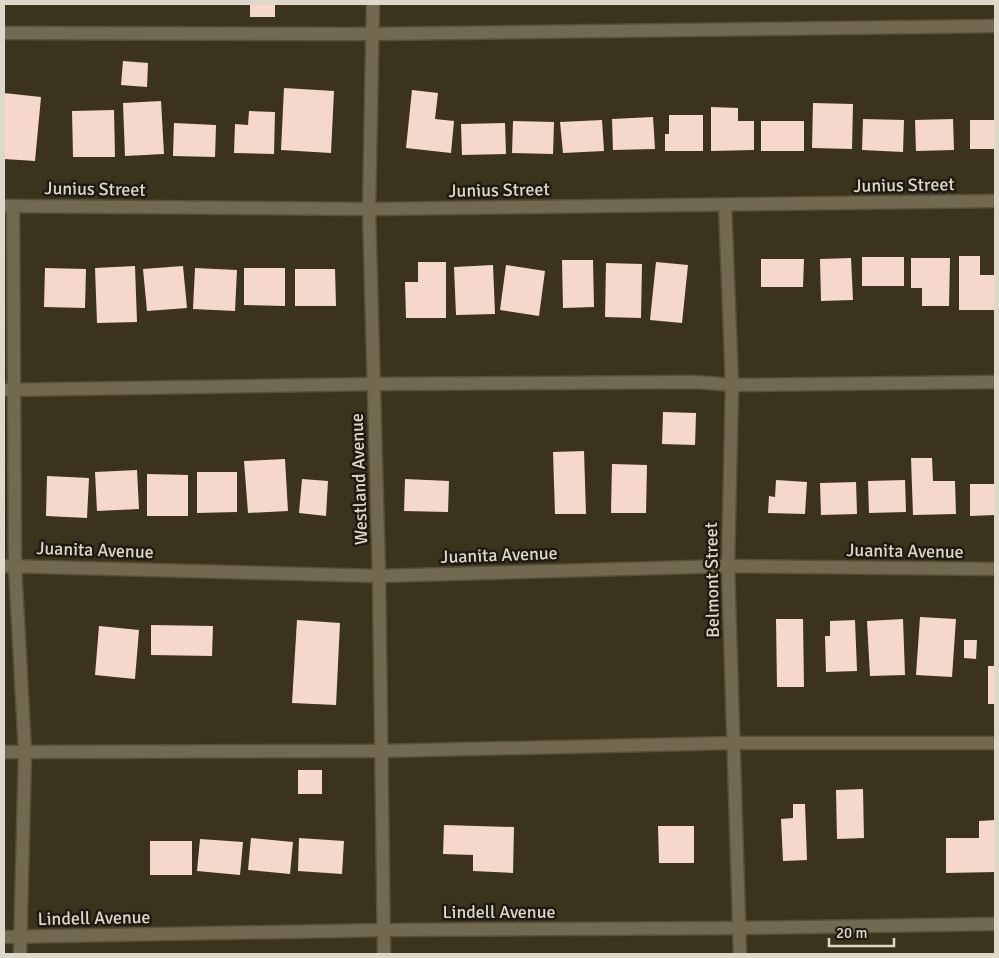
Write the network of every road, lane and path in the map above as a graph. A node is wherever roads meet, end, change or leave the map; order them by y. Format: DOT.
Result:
graph roads {
  1 [pos="374,4"];
  2 [pos="995,26"];
  3 [pos="4,33"];
  4 [pos="373,34"];
  5 [pos="995,201"];
  6 [pos="725,205"];
  7 [pos="9,206"];
  8 [pos="370,210"];
  9 [pos="995,382"];
  10 [pos="374,384"];
  11 [pos="732,385"];
  12 [pos="9,390"];
  13 [pos="9,566"];
  14 [pos="728,566"];
  15 [pos="995,569"];
  16 [pos="379,576"];
  17 [pos="734,743"];
  18 [pos="995,743"];
  19 [pos="382,750"];
  20 [pos="4,752"];
  21 [pos="25,752"];
  22 [pos="995,924"];
  23 [pos="740,928"];
  24 [pos="385,930"];
  25 [pos="20,936"];
  26 [pos="4,937"];
  27 [pos="20,954"];
  28 [pos="384,954"];
  29 [pos="740,954"];
  1 -- 4 [label="street, Westland Avenue"];
  2 -- 4 [label="street"];
  3 -- 4 [label="street"];
  4 -- 8 [label="street, Westland Avenue"];
  5 -- 6 [label="street, Junius Street"];
  6 -- 8 [label="street, Junius Street"];
  6 -- 11 [label="street, Belmont Street"];
  7 -- 8 [label="street, Junius Street"];
  7 -- 12 [label="street"];
  8 -- 10 [label="street, Westland Avenue"];
  9 -- 11 [label="street"];
  10 -- 11 [label="street"];
  10 -- 12 [label="street"];
  10 -- 16 [label="street, Westland Avenue"];
  11 -- 14 [label="street, Belmont Street"];
  12 -- 13 [label="street"];
  13 -- 16 [label="street, Juanita Avenue"];
  13 -- 21 [label="street"];
  14 -- 15 [label="street, Juanita Avenue"];
  14 -- 16 [label="street, Juanita Avenue"];
  14 -- 17 [label="street, Belmont Street"];
  16 -- 19 [label="street, Westland Avenue"];
  17 -- 18 [label="street"];
  17 -- 19 [label="street"];
  17 -- 23 [label="street, Belmont Street"];
  19 -- 21 [label="street"];
  19 -- 24 [label="street, Westland Avenue"];
  20 -- 21 [label="street"];
  21 -- 25 [label="street"];
  22 -- 23 [label="street, Lindell Avenue"];
  23 -- 24 [label="street, Lindell Avenue"];
  23 -- 29 [label="street, Belmont Street"];
  24 -- 25 [label="street, Lindell Avenue"];
  24 -- 28 [label="street, Westland Avenue"];
  25 -- 26 [label="street, Lindell Avenue"];
  25 -- 27 [label="street"];
}
